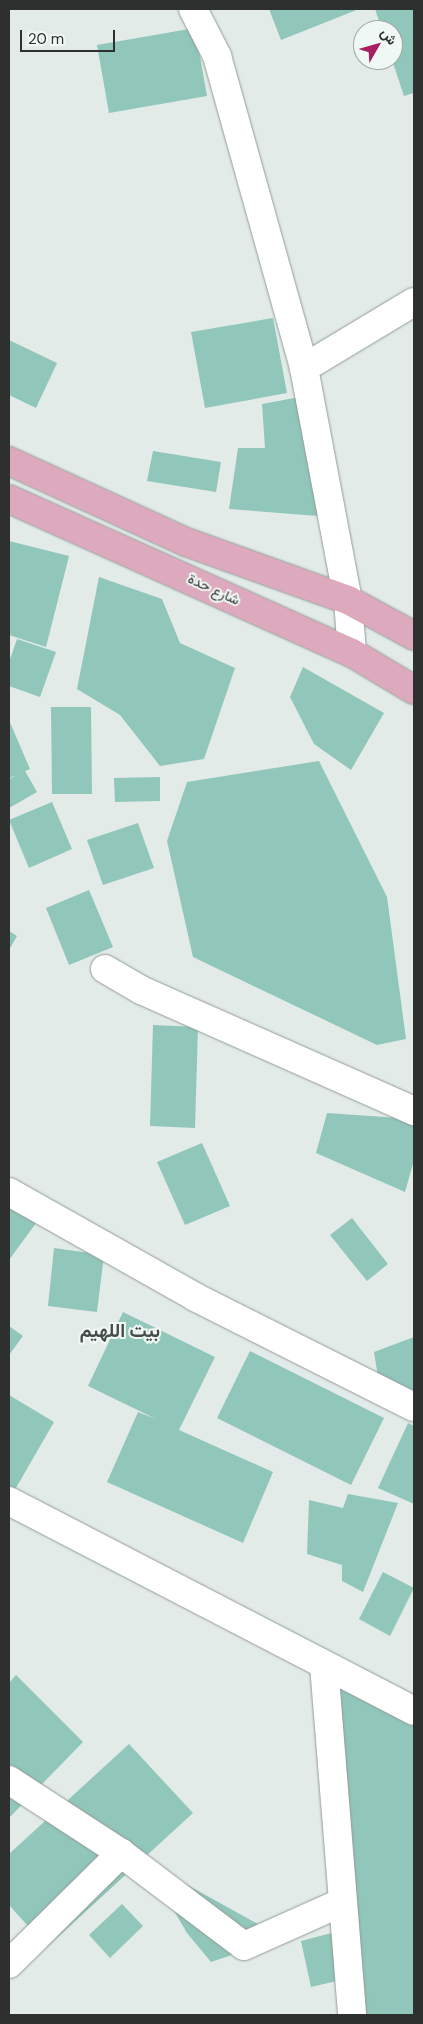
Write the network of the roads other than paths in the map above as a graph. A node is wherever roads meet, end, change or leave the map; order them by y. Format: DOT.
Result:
graph roads {
  1 [pos="193,9"];
  2 [pos="414,302"];
  3 [pos="304,368"];
  4 [pos="9,461"];
  5 [pos="9,499"];
  6 [pos="348,600"];
  7 [pos="414,636"];
  8 [pos="352,653"];
  9 [pos="414,690"];
  10 [pos="105,969"];
  11 [pos="414,1111"];
  12 [pos="9,1192"];
  13 [pos="414,1407"];
  14 [pos="9,1501"];
  15 [pos="324,1665"];
  16 [pos="414,1711"];
  17 [pos="9,1780"];
  18 [pos="120,1853"];
  19 [pos="343,1902"];
  20 [pos="9,1964"];
  21 [pos="352,2015"];
  1 -- 3 [label="street"];
  2 -- 3 [label="street"];
  3 -- 6 [label="street"];
  4 -- 6 [label="main road"];
  5 -- 8 [label="main road, شارع حدة"];
  6 -- 7 [label="main road"];
  6 -- 8 [label="street"];
  8 -- 9 [label="main road, شارع حدة"];
  10 -- 11 [label="street"];
  12 -- 13 [label="street"];
  14 -- 15 [label="street"];
  15 -- 16 [label="street"];
  15 -- 19 [label="street"];
  17 -- 18 [label="street"];
  18 -- 19 [label="street"];
  18 -- 20 [label="street"];
  19 -- 21 [label="street"];
}
